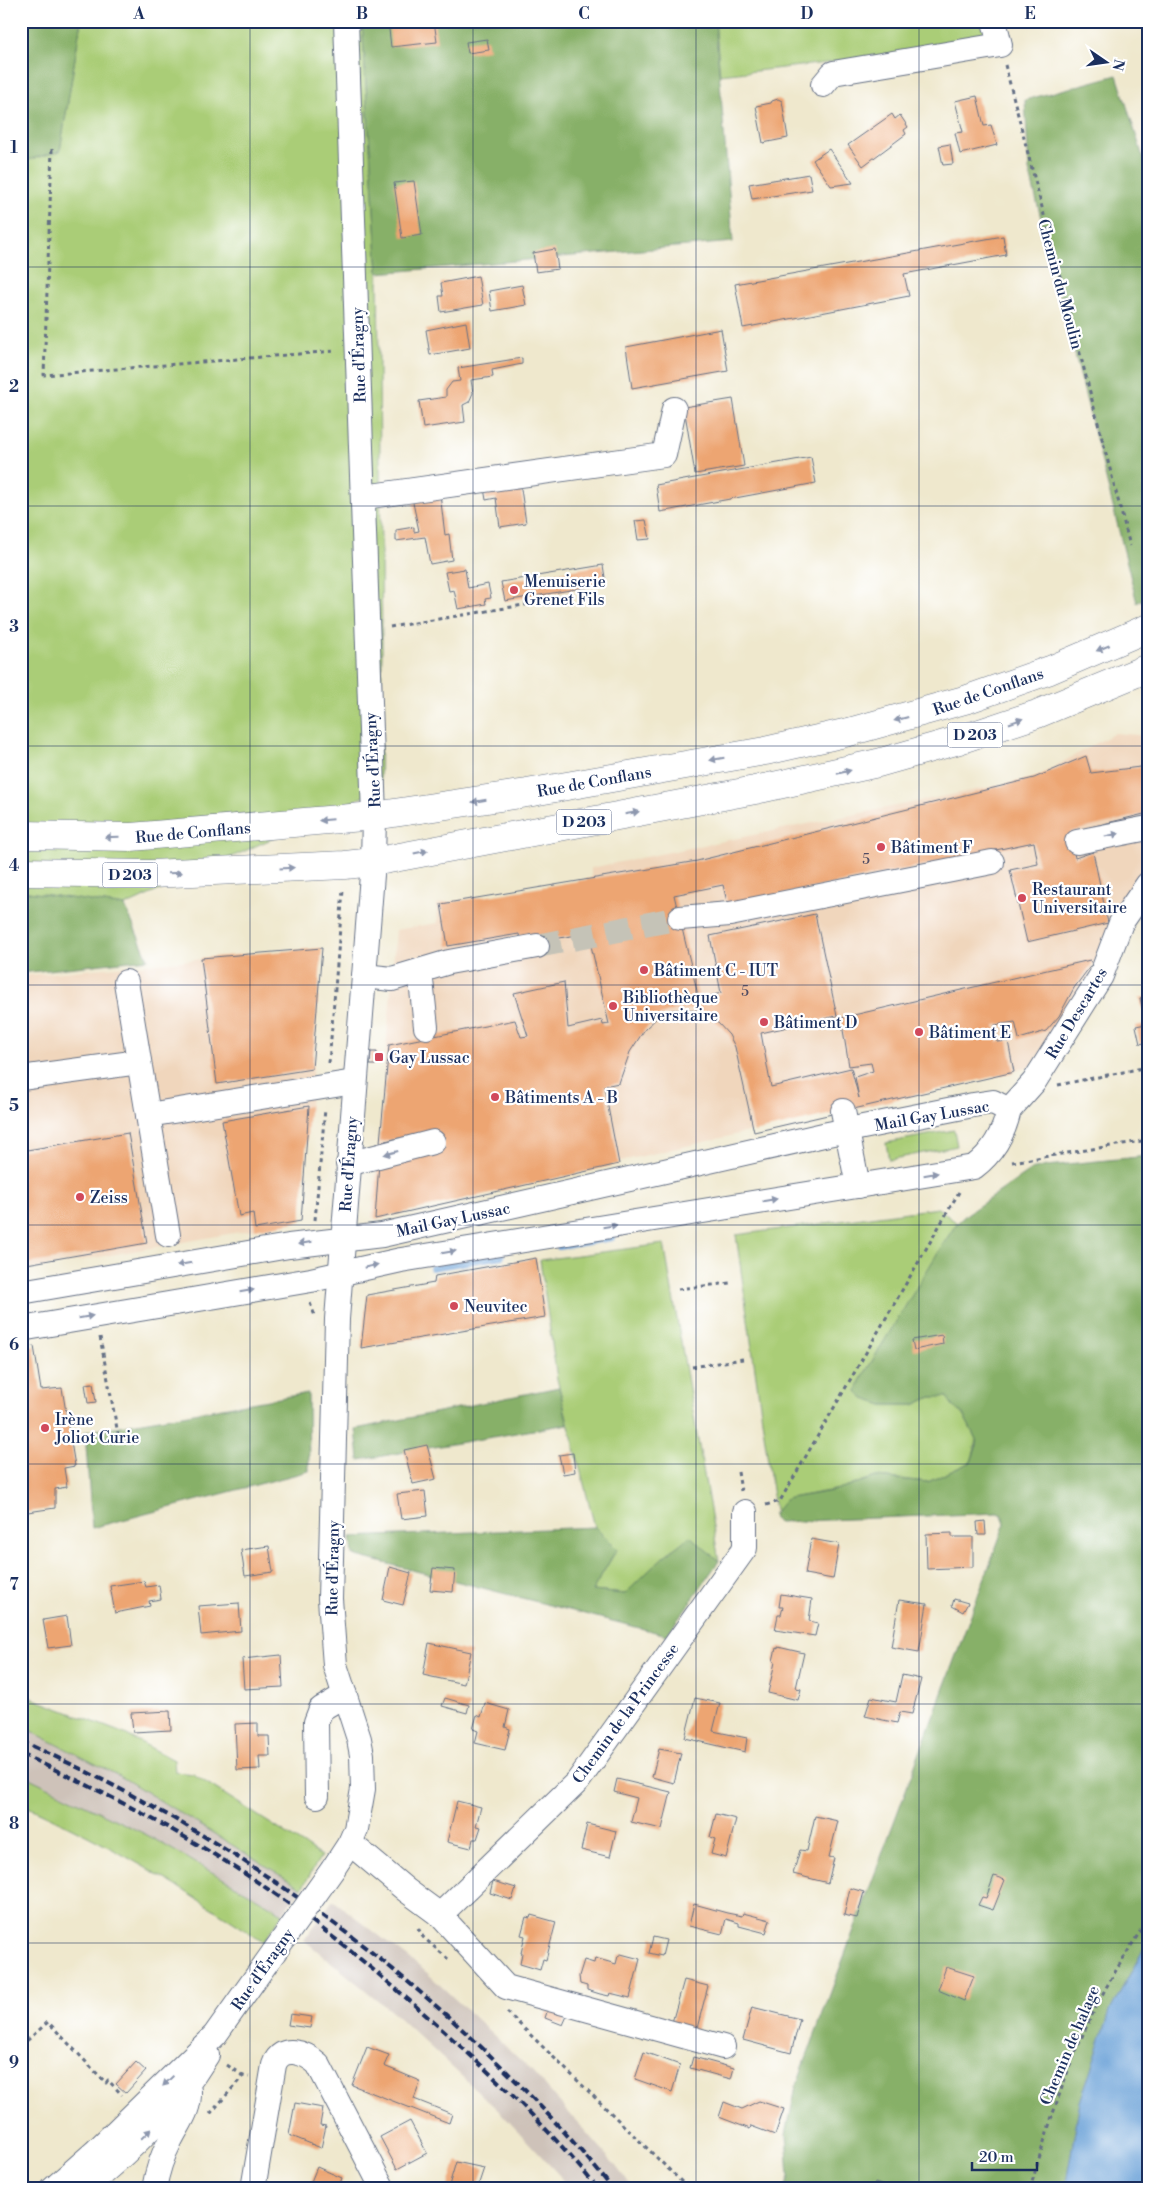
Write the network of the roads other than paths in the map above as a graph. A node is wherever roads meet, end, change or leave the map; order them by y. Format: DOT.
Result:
graph roads {
  1 [pos="346,21"];
  2 [pos="994,21"];
  3 [pos="823,85"];
  4 [pos="674,409"];
  5 [pos="364,498"];
  6 [pos="1148,628"];
  7 [pos="1148,668"];
  8 [pos="374,816"];
  9 [pos="1148,828"];
  10 [pos="21,835"];
  11 [pos="1076,842"];
  12 [pos="373,862"];
  13 [pos="992,862"];
  14 [pos="21,872"];
  15 [pos="1148,884"];
  16 [pos="680,918"];
  17 [pos="537,946"];
  18 [pos="420,971"];
  19 [pos="364,976"];
  20 [pos="126,982"];
  21 [pos="426,1027"];
  22 [pos="139,1062"];
  23 [pos="21,1078"];
  24 [pos="354,1082"];
  25 [pos="1009,1110"];
  26 [pos="148,1115"];
  27 [pos="845,1121"];
  28 [pos="433,1142"];
  29 [pos="348,1164"];
  30 [pos="858,1186"];
  31 [pos="168,1236"];
  32 [pos="344,1238"];
  33 [pos="341,1273"];
  34 [pos="55,1287"];
  35 [pos="21,1292"];
  36 [pos="62,1321"];
  37 [pos="21,1329"];
  38 [pos="745,1512"];
  39 [pos="344,1695"];
  40 [pos="317,1796"];
  41 [pos="350,1843"];
  42 [pos="440,1915"];
  43 [pos="215,2035"];
  44 [pos="723,2047"];
  45 [pos="189,2084"];
  46 [pos="119,2128"];
  47 [pos="53,2189"];
  48 [pos="83,2189"];
  49 [pos="154,2189"];
  50 [pos="253,2189"];
  51 [pos="383,2189"];
  1 -- 5 [label="street, Rue d'Éragny"];
  2 -- 3 [label="street"];
  4 -- 5 [label="street"];
  5 -- 8 [label="street, Rue d'Éragny"];
  6 -- 8 [label="main road, Rue de Conflans / D 203, one-way"];
  12 -- 7 [label="main road, D 203, one-way"];
  8 -- 10 [label="main road, Rue de Conflans / D 203, one-way"];
  8 -- 12 [label="street, Rue d'Éragny"];
  11 -- 9 [label="street, one-way"];
  14 -- 12 [label="main road, D 203, one-way"];
  12 -- 19 [label="street, Rue d'Éragny"];
  13 -- 16 [label="street"];
  15 -- 25 [label="street, Rue Descartes"];
  17 -- 18 [label="street"];
  18 -- 19 [label="street"];
  18 -- 21 [label="street"];
  19 -- 24 [label="street, Rue d'Éragny"];
  20 -- 22 [label="street"];
  22 -- 23 [label="street"];
  22 -- 26 [label="street"];
  24 -- 26 [label="street"];
  24 -- 29 [label="street, Rue d'Éragny"];
  25 -- 27 [label="street, Mail Gay Lussac"];
  30 -- 25 [label="street, Mail Gay Lussac, one-way"];
  26 -- 31 [label="street"];
  27 -- 30 [label="street"];
  27 -- 32 [label="street, Mail Gay Lussac"];
  28 -- 29 [label="street, one-way"];
  29 -- 32 [label="street, Rue d'Éragny"];
  33 -- 30 [label="street, Mail Gay Lussac, one-way"];
  32 -- 33 [label="street, Rue d'Éragny"];
  32 -- 34 [label="street, Mail Gay Lussac, one-way"];
  36 -- 33 [label="street, Mail Gay Lussac, one-way"];
  33 -- 39 [label="street, Rue d'Éragny"];
  34 -- 35 [label="street, Mail Gay Lussac"];
  34 -- 36 [label="street"];
  36 -- 37 [label="street, Mail Gay Lussac"];
  38 -- 42 [label="street, Chemin de la Princesse"];
  39 -- 40 [label="street"];
  39 -- 41 [label="street, Rue d'Éragny"];
  41 -- 42 [label="street"];
  41 -- 43 [label="street, Rue d'Éragny, bridge"];
  42 -- 44 [label="street"];
  43 -- 45 [label="street"];
  43 -- 46 [label="street, Rue d'Éragny, one-way"];
  48 -- 45 [label="street, one-way"];
  45 -- 49 [label="street"];
  46 -- 47 [label="street, Rue d'Éragny"];
  46 -- 48 [label="street"];
  50 -- 51 [label="street"];
}
